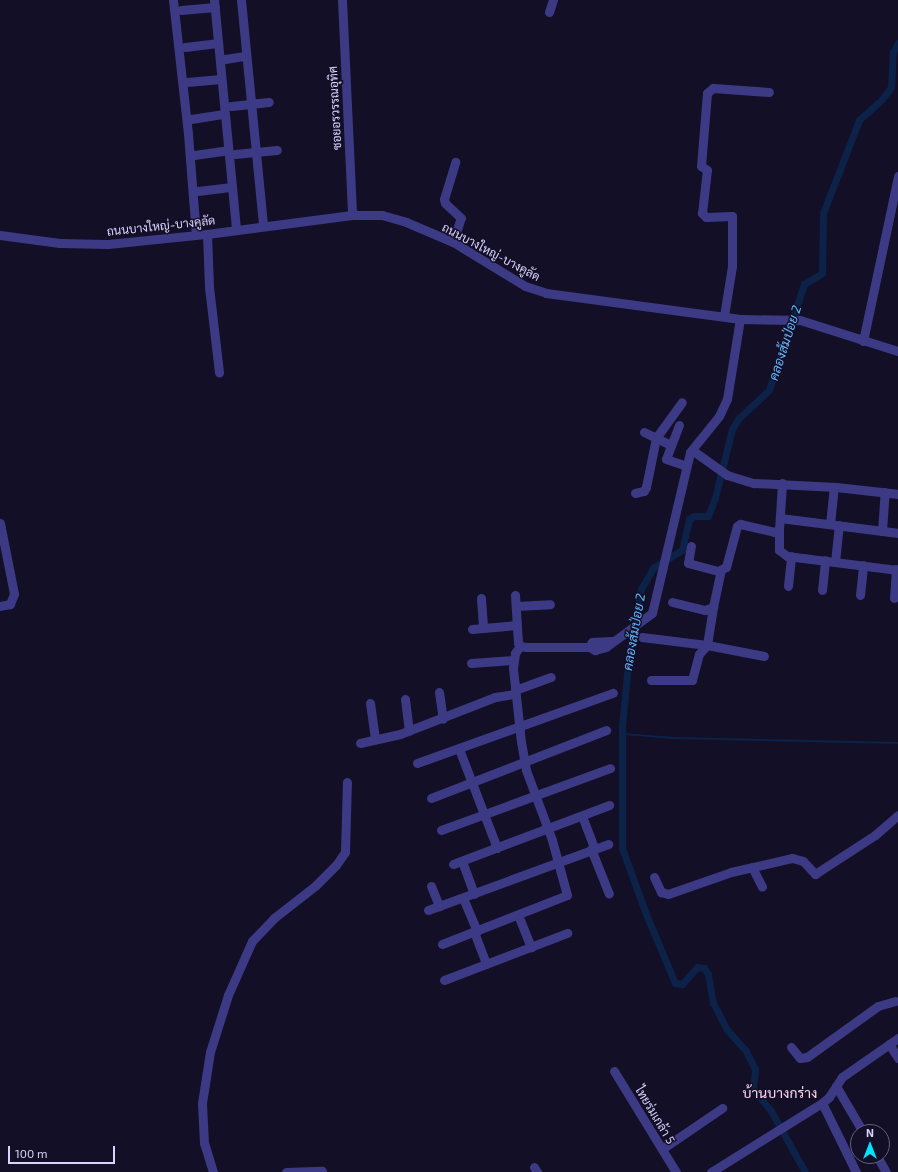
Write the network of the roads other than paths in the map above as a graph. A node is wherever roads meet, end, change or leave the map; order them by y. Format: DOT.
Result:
graph roads {
  1 [pos="173,0"];
  2 [pos="241,0"];
  3 [pos="342,0"];
  4 [pos="552,0"];
  5 [pos="214,3"];
  6 [pos="181,10"];
  7 [pos="549,12"];
  8 [pos="217,43"];
  9 [pos="185,47"];
  10 [pos="246,56"];
  11 [pos="225,59"];
  12 [pos="221,79"];
  13 [pos="187,82"];
  14 [pos="769,92"];
  15 [pos="269,102"];
  16 [pos="251,104"];
  17 [pos="231,106"];
  18 [pos="224,114"];
  19 [pos="191,119"];
  20 [pos="277,150"];
  21 [pos="232,152"];
  22 [pos="257,152"];
  23 [pos="194,155"];
  24 [pos="455,162"];
  25 [pos="898,176"];
  26 [pos="232,187"];
  27 [pos="198,191"];
  28 [pos="352,215"];
  29 [pos="263,226"];
  30 [pos="236,230"];
  31 [pos="207,234"];
  32 [pos="0,235"];
  33 [pos="196,235"];
  34 [pos="453,242"];
  35 [pos="724,316"];
  36 [pos="740,319"];
  37 [pos="863,341"];
  38 [pos="898,351"];
  39 [pos="219,372"];
  40 [pos="682,402"];
  41 [pos="679,425"];
  42 [pos="644,432"];
  43 [pos="656,438"];
  44 [pos="671,445"];
  45 [pos="692,450"];
  46 [pos="686,466"];
  47 [pos="782,483"];
  48 [pos="834,487"];
  49 [pos="885,492"];
  50 [pos="635,493"];
  51 [pos="898,494"];
  52 [pos="780,518"];
  53 [pos="0,523"];
  54 [pos="834,525"];
  55 [pos="779,530"];
  56 [pos="882,531"];
  57 [pos="898,533"];
  58 [pos="691,546"];
  59 [pos="791,556"];
  60 [pos="825,560"];
  61 [pos="835,562"];
  62 [pos="862,565"];
  63 [pos="897,569"];
  64 [pos="720,570"];
  65 [pos="788,586"];
  66 [pos="822,590"];
  67 [pos="515,595"];
  68 [pos="860,595"];
  69 [pos="481,598"];
  70 [pos="894,598"];
  71 [pos="672,602"];
  72 [pos="550,604"];
  73 [pos="0,606"];
  74 [pos="516,606"];
  75 [pos="713,607"];
  76 [pos="517,625"];
  77 [pos="484,628"];
  78 [pos="472,629"];
  79 [pos="642,637"];
  80 [pos="707,645"];
  81 [pos="520,646"];
  82 [pos="764,656"];
  83 [pos="514,660"];
  84 [pos="471,663"];
  85 [pos="551,677"];
  86 [pos="651,680"];
  87 [pos="439,692"];
  88 [pos="515,692"];
  89 [pos="613,693"];
  90 [pos="405,699"];
  91 [pos="370,703"];
  92 [pos="443,719"];
  93 [pos="519,728"];
  94 [pos="606,730"];
  95 [pos="409,731"];
  96 [pos="375,740"];
  97 [pos="360,743"];
  98 [pos="459,749"];
  99 [pos="525,762"];
  100 [pos="417,763"];
  101 [pos="610,768"];
  102 [pos="347,782"];
  103 [pos="472,782"];
  104 [pos="536,795"];
  105 [pos="431,798"];
  106 [pos="609,805"];
  107 [pos="484,814"];
  108 [pos="898,815"];
  109 [pos="582,816"];
  110 [pos="548,829"];
  111 [pos="441,830"];
  112 [pos="608,844"];
  113 [pos="497,848"];
  114 [pos="592,848"];
  115 [pos="558,861"];
  116 [pos="752,867"];
  117 [pos="654,877"];
  118 [pos="432,886"];
  119 [pos="762,887"];
  120 [pos="474,894"];
  121 [pos="609,894"];
  122 [pos="463,898"];
  123 [pos="439,906"];
  124 [pos="428,910"];
  125 [pos="518,915"];
  126 [pos="475,931"];
  127 [pos="567,933"];
  128 [pos="442,944"];
  129 [pos="531,947"];
  130 [pos="486,964"];
  131 [pos="444,980"];
  132 [pos="897,1002"];
  133 [pos="898,1038"];
  134 [pos="890,1044"];
  135 [pos="791,1047"];
  136 [pos="898,1058"];
  137 [pos="614,1071"];
  138 [pos="836,1086"];
  139 [pos="822,1103"];
  140 [pos="722,1108"];
  141 [pos="858,1124"];
  142 [pos="662,1149"];
  143 [pos="322,1171"];
  144 [pos="213,1172"];
  145 [pos="286,1172"];
  146 [pos="676,1172"];
  147 [pos="711,1172"];
  148 [pos="856,1172"];
  1 -- 33 [label="street"];
  2 -- 10 [label="street"];
  3 -- 28 [label="street, ซอยอรวรรณอุทิศ"];
  4 -- 7 [label="street"];
  5 -- 6 [label="street"];
  5 -- 8 [label="street"];
  8 -- 9 [label="street"];
  8 -- 12 [label="street"];
  10 -- 11 [label="street"];
  10 -- 16 [label="street"];
  12 -- 13 [label="street"];
  12 -- 18 [label="street"];
  14 -- 35 [label="street"];
  15 -- 16 [label="street"];
  16 -- 17 [label="street"];
  16 -- 22 [label="street"];
  18 -- 19 [label="street"];
  18 -- 21 [label="street"];
  20 -- 22 [label="street"];
  21 -- 22 [label="street"];
  21 -- 23 [label="street"];
  21 -- 26 [label="street"];
  22 -- 29 [label="street"];
  24 -- 34 [label="street"];
  25 -- 37 [label="street"];
  26 -- 27 [label="street"];
  26 -- 30 [label="street"];
  28 -- 29 [label="street, ถนนบางใหญ่-บางคูลัด"];
  28 -- 34 [label="street, ถนนบางใหญ่-บางคูลัด"];
  29 -- 30 [label="street, ถนนบางใหญ่-บางคูลัด"];
  30 -- 31 [label="street, ถนนบางใหญ่-บางคูลัด"];
  31 -- 33 [label="street, ถนนบางใหญ่-บางคูลัด"];
  31 -- 39 [label="street"];
  32 -- 33 [label="street, ถนนบางใหญ่-บางคูลัด"];
  34 -- 35 [label="street, ถนนบางใหญ่-บางคูลัด"];
  35 -- 36 [label="street, ถนนบางใหญ่-บางคูลัด"];
  36 -- 37 [label="street, ถนนบางใหญ่-บางคูลัด"];
  36 -- 45 [label="street"];
  37 -- 38 [label="street, ถนนบางใหญ่-บางคูลัด"];
  40 -- 43 [label="street"];
  41 -- 44 [label="street"];
  42 -- 43 [label="street"];
  43 -- 44 [label="street"];
  43 -- 50 [label="street"];
  44 -- 46 [label="street"];
  45 -- 46 [label="street"];
  45 -- 47 [label="street"];
  46 -- 81 [label="street"];
  47 -- 48 [label="street"];
  47 -- 52 [label="street"];
  48 -- 49 [label="street"];
  48 -- 54 [label="street"];
  49 -- 51 [label="street"];
  49 -- 56 [label="street"];
  52 -- 54 [label="street"];
  52 -- 55 [label="street"];
  53 -- 73 [label="street"];
  54 -- 56 [label="street"];
  54 -- 61 [label="street"];
  55 -- 59 [label="street"];
  55 -- 64 [label="street"];
  56 -- 57 [label="street"];
  58 -- 64 [label="street"];
  59 -- 60 [label="street"];
  59 -- 65 [label="street"];
  60 -- 61 [label="street"];
  60 -- 66 [label="street"];
  61 -- 62 [label="street"];
  62 -- 63 [label="street"];
  62 -- 68 [label="street"];
  63 -- 70 [label="street"];
  64 -- 75 [label="street"];
  67 -- 74 [label="street"];
  69 -- 77 [label="street"];
  71 -- 75 [label="street"];
  72 -- 74 [label="street"];
  74 -- 76 [label="street"];
  75 -- 80 [label="street"];
  76 -- 77 [label="street"];
  76 -- 81 [label="street"];
  77 -- 78 [label="street"];
  79 -- 80 [label="street"];
  80 -- 82 [label="street"];
  80 -- 86 [label="street"];
  81 -- 83 [label="street"];
  83 -- 84 [label="street"];
  83 -- 88 [label="street"];
  85 -- 88 [label="street"];
  87 -- 92 [label="street"];
  88 -- 92 [label="street"];
  88 -- 93 [label="street"];
  89 -- 93 [label="street"];
  90 -- 95 [label="street"];
  91 -- 96 [label="street"];
  92 -- 95 [label="street"];
  93 -- 98 [label="street"];
  93 -- 99 [label="street"];
  94 -- 99 [label="street"];
  95 -- 96 [label="street"];
  96 -- 97 [label="street"];
  98 -- 100 [label="street"];
  98 -- 103 [label="street"];
  99 -- 103 [label="street"];
  99 -- 104 [label="street"];
  101 -- 104 [label="street"];
  102 -- 144 [label="street"];
  103 -- 105 [label="street"];
  103 -- 107 [label="street"];
  104 -- 107 [label="street"];
  104 -- 110 [label="street"];
  106 -- 109 [label="street"];
  107 -- 111 [label="street"];
  107 -- 113 [label="street"];
  108 -- 116 [label="street"];
  109 -- 110 [label="street"];
  109 -- 114 [label="street"];
  110 -- 113 [label="street"];
  110 -- 115 [label="street"];
  112 -- 114 [label="street"];
  113 -- 120 [label="street"];
  114 -- 115 [label="street"];
  114 -- 121 [label="street"];
  115 -- 120 [label="street"];
  115 -- 125 [label="street"];
  116 -- 117 [label="street"];
  116 -- 119 [label="street"];
  118 -- 123 [label="street"];
  120 -- 122 [label="street"];
  122 -- 123 [label="street"];
  122 -- 126 [label="street"];
  123 -- 124 [label="street"];
  125 -- 126 [label="street"];
  125 -- 129 [label="street"];
  126 -- 128 [label="street"];
  126 -- 130 [label="street"];
  127 -- 129 [label="street"];
  129 -- 130 [label="street"];
  130 -- 131 [label="street"];
  132 -- 135 [label="street"];
  133 -- 134 [label="street"];
  134 -- 136 [label="street"];
  134 -- 138 [label="street"];
  137 -- 142 [label="street, ไทยร่มเกล้า 5"];
  138 -- 139 [label="street"];
  138 -- 141 [label="street"];
  139 -- 147 [label="street"];
  139 -- 148 [label="street"];
  140 -- 142 [label="street"];
  142 -- 146 [label="street, ไทยร่มเกล้า 5"];
  143 -- 145 [label="street"];
}
